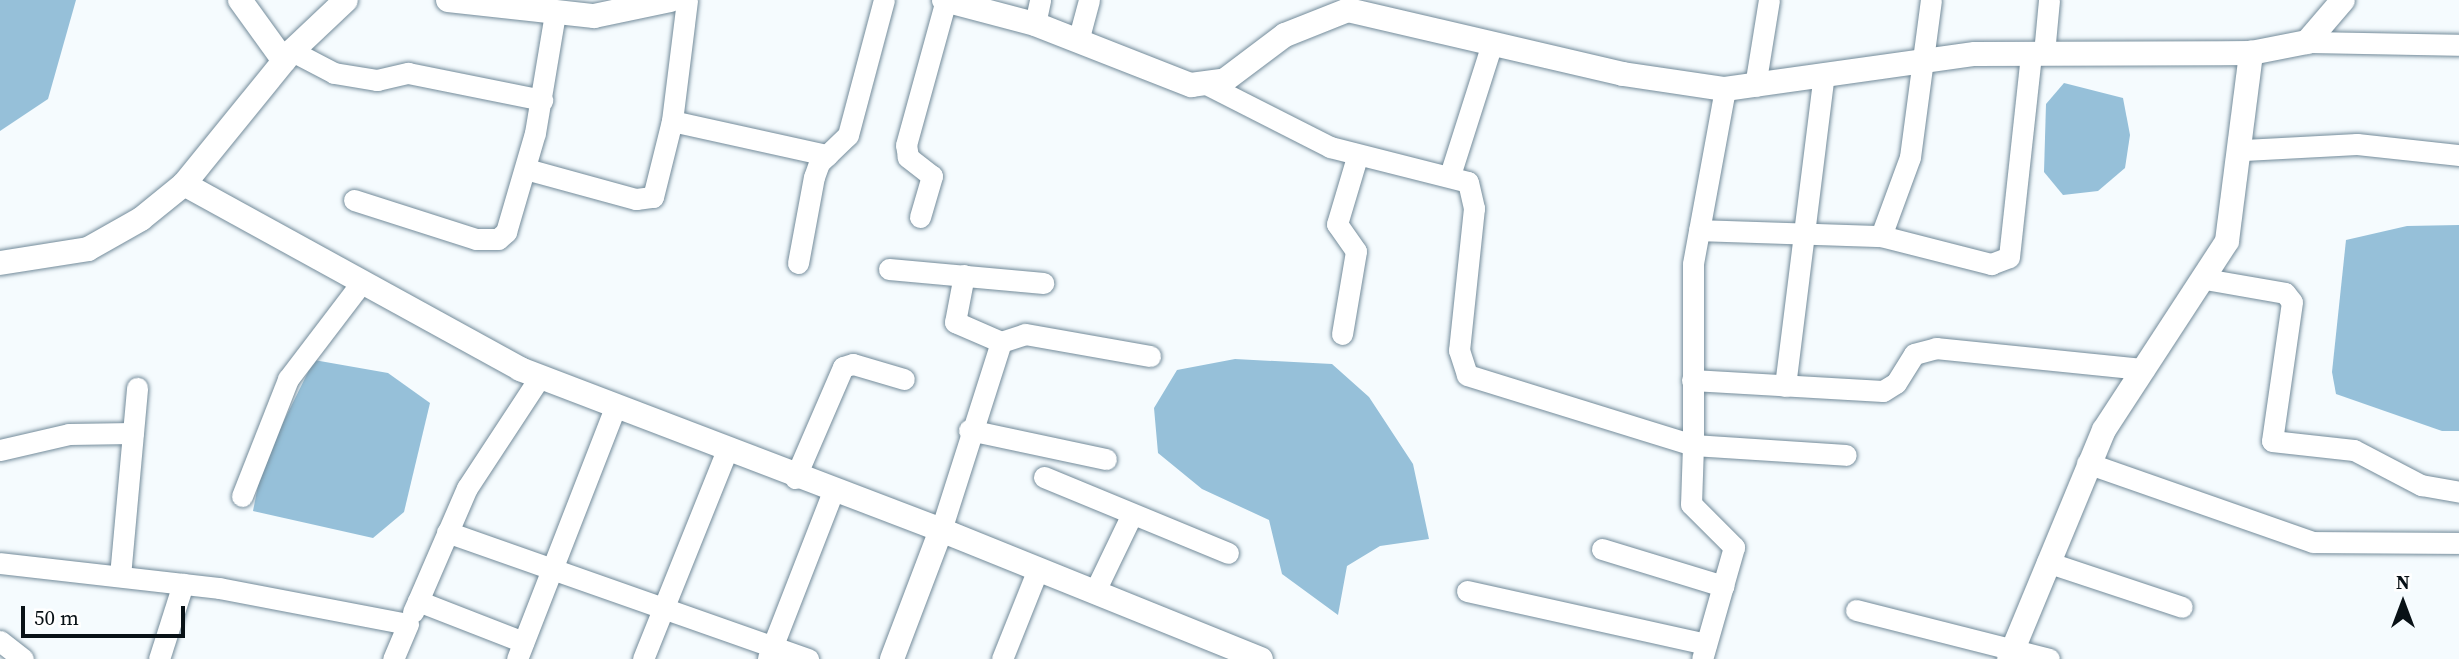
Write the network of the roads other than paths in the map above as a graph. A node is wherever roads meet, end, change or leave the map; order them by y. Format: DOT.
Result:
graph roads {
  1 [pos="240,0"];
  2 [pos="346,0"];
  3 [pos="448,0"];
  4 [pos="670,0"];
  5 [pos="687,0"];
  6 [pos="884,0"];
  7 [pos="945,0"];
  8 [pos="1040,0"];
  9 [pos="1088,0"];
  10 [pos="1769,0"];
  11 [pos="1931,0"];
  12 [pos="2049,0"];
  13 [pos="2343,0"];
  14 [pos="497,4"];
  15 [pos="1349,5"];
  16 [pos="555,13"];
  17 [pos="1035,24"];
  18 [pos="1078,41"];
  19 [pos="2308,42"];
  20 [pos="1492,43"];
  21 [pos="2459,44"];
  22 [pos="2037,53"];
  23 [pos="2251,53"];
  24 [pos="288,56"];
  25 [pos="1921,58"];
  26 [pos="1825,73"];
  27 [pos="1210,86"];
  28 [pos="1755,86"];
  29 [pos="1725,89"];
  30 [pos="542,100"];
  31 [pos="672,121"];
  32 [pos="2244,150"];
  33 [pos="827,155"];
  34 [pos="2459,155"];
  35 [pos="1357,157"];
  36 [pos="526,169"];
  37 [pos="1450,175"];
  38 [pos="184,184"];
  39 [pos="354,200"];
  40 [pos="920,217"];
  41 [pos="1699,230"];
  42 [pos="1804,233"];
  43 [pos="1881,236"];
  44 [pos="0,263"];
  45 [pos="798,263"];
  46 [pos="889,269"];
  47 [pos="964,275"];
  48 [pos="2204,279"];
  49 [pos="362,282"];
  50 [pos="1043,283"];
  51 [pos="1342,334"];
  52 [pos="1001,342"];
  53 [pos="1150,356"];
  54 [pos="2144,369"];
  55 [pos="540,377"];
  56 [pos="904,379"];
  57 [pos="1692,380"];
  58 [pos="1785,386"];
  59 [pos="137,388"];
  60 [pos="615,408"];
  61 [pos="970,430"];
  62 [pos="133,433"];
  63 [pos="1693,445"];
  64 [pos="0,450"];
  65 [pos="726,453"];
  66 [pos="1846,455"];
  67 [pos="1106,459"];
  68 [pos="2088,463"];
  69 [pos="1044,477"];
  70 [pos="795,478"];
  71 [pos="2459,492"];
  72 [pos="832,494"];
  73 [pos="242,496"];
  74 [pos="1132,514"];
  75 [pos="941,530"];
  76 [pos="447,532"];
  77 [pos="2459,543"];
  78 [pos="1602,549"];
  79 [pos="1228,552"];
  80 [pos="2047,562"];
  81 [pos="0,563"];
  82 [pos="553,567"];
  83 [pos="1038,569"];
  84 [pos="120,576"];
  85 [pos="183,584"];
  86 [pos="1723,586"];
  87 [pos="1095,591"];
  88 [pos="1467,591"];
  89 [pos="418,601"];
  90 [pos="663,607"];
  91 [pos="2182,607"];
  92 [pos="1856,610"];
  93 [pos="408,624"];
  94 [pos="0,641"];
  95 [pos="520,651"];
  96 [pos="1704,651"];
  97 [pos="769,653"];
  98 [pos="2011,654"];
  99 [pos="23,659"];
  100 [pos="159,659"];
  101 [pos="393,659"];
  102 [pos="643,659"];
  103 [pos="808,659"];
  104 [pos="892,659"];
  105 [pos="1002,659"];
  106 [pos="1261,659"];
  107 [pos="2049,659"];
  1 -- 24 [label="street"];
  2 -- 24 [label="street"];
  3 -- 14 [label="street"];
  4 -- 16 [label="street"];
  5 -- 31 [label="street"];
  6 -- 33 [label="street"];
  7 -- 17 [label="street"];
  7 -- 40 [label="street"];
  8 -- 17 [label="street"];
  9 -- 18 [label="street"];
  10 -- 28 [label="street"];
  11 -- 25 [label="street"];
  12 -- 22 [label="street"];
  13 -- 19 [label="street"];
  14 -- 16 [label="street"];
  15 -- 20 [label="street"];
  15 -- 27 [label="street"];
  16 -- 30 [label="street"];
  17 -- 18 [label="street"];
  18 -- 27 [label="street"];
  19 -- 21 [label="street"];
  19 -- 23 [label="street"];
  20 -- 29 [label="street"];
  20 -- 37 [label="street"];
  22 -- 23 [label="street"];
  22 -- 25 [label="street"];
  22 -- 43 [label="street"];
  23 -- 32 [label="street"];
  24 -- 30 [label="street"];
  24 -- 38 [label="street"];
  25 -- 26 [label="street"];
  25 -- 43 [label="street"];
  26 -- 28 [label="street"];
  26 -- 42 [label="street"];
  27 -- 35 [label="street"];
  28 -- 29 [label="street"];
  29 -- 41 [label="street"];
  30 -- 36 [label="street"];
  31 -- 33 [label="street"];
  31 -- 36 [label="street"];
  32 -- 34 [label="street"];
  32 -- 48 [label="street"];
  33 -- 45 [label="street"];
  35 -- 37 [label="street"];
  35 -- 51 [label="street"];
  36 -- 39 [label="street"];
  37 -- 63 [label="street"];
  38 -- 44 [label="street"];
  38 -- 49 [label="street"];
  41 -- 42 [label="street"];
  41 -- 57 [label="street"];
  42 -- 43 [label="street"];
  42 -- 58 [label="street"];
  46 -- 47 [label="street"];
  47 -- 50 [label="street"];
  47 -- 52 [label="street"];
  48 -- 54 [label="street"];
  48 -- 71 [label="street"];
  49 -- 55 [label="street"];
  49 -- 73 [label="street"];
  52 -- 53 [label="street"];
  52 -- 61 [label="street"];
  54 -- 58 [label="street"];
  54 -- 68 [label="street"];
  55 -- 60 [label="street"];
  55 -- 76 [label="street"];
  56 -- 70 [label="street"];
  57 -- 58 [label="street"];
  57 -- 63 [label="street"];
  59 -- 62 [label="street"];
  60 -- 65 [label="street"];
  60 -- 82 [label="street"];
  61 -- 67 [label="street"];
  61 -- 75 [label="street"];
  62 -- 64 [label="street"];
  62 -- 84 [label="street"];
  63 -- 66 [label="street"];
  63 -- 86 [label="street"];
  65 -- 70 [label="street"];
  65 -- 90 [label="street"];
  68 -- 77 [label="street"];
  68 -- 80 [label="street"];
  69 -- 74 [label="street"];
  70 -- 72 [label="street"];
  72 -- 75 [label="street"];
  72 -- 97 [label="street"];
  74 -- 79 [label="street"];
  74 -- 87 [label="street"];
  75 -- 83 [label="street"];
  75 -- 104 [label="street"];
  76 -- 82 [label="street"];
  76 -- 89 [label="street"];
  78 -- 86 [label="street"];
  80 -- 91 [label="street"];
  80 -- 98 [label="street"];
  81 -- 84 [label="street"];
  82 -- 90 [label="street"];
  82 -- 95 [label="street"];
  83 -- 87 [label="street"];
  83 -- 105 [label="street"];
  84 -- 85 [label="street"];
  85 -- 93 [label="street"];
  85 -- 100 [label="street"];
  86 -- 96 [label="street"];
  87 -- 106 [label="street"];
  88 -- 96 [label="street"];
  89 -- 93 [label="street"];
  89 -- 95 [label="street"];
  90 -- 97 [label="street"];
  90 -- 102 [label="street"];
  92 -- 98 [label="street"];
  93 -- 101 [label="street"];
  94 -- 99 [label="street"];
  97 -- 103 [label="street"];
  98 -- 107 [label="street"];
}
